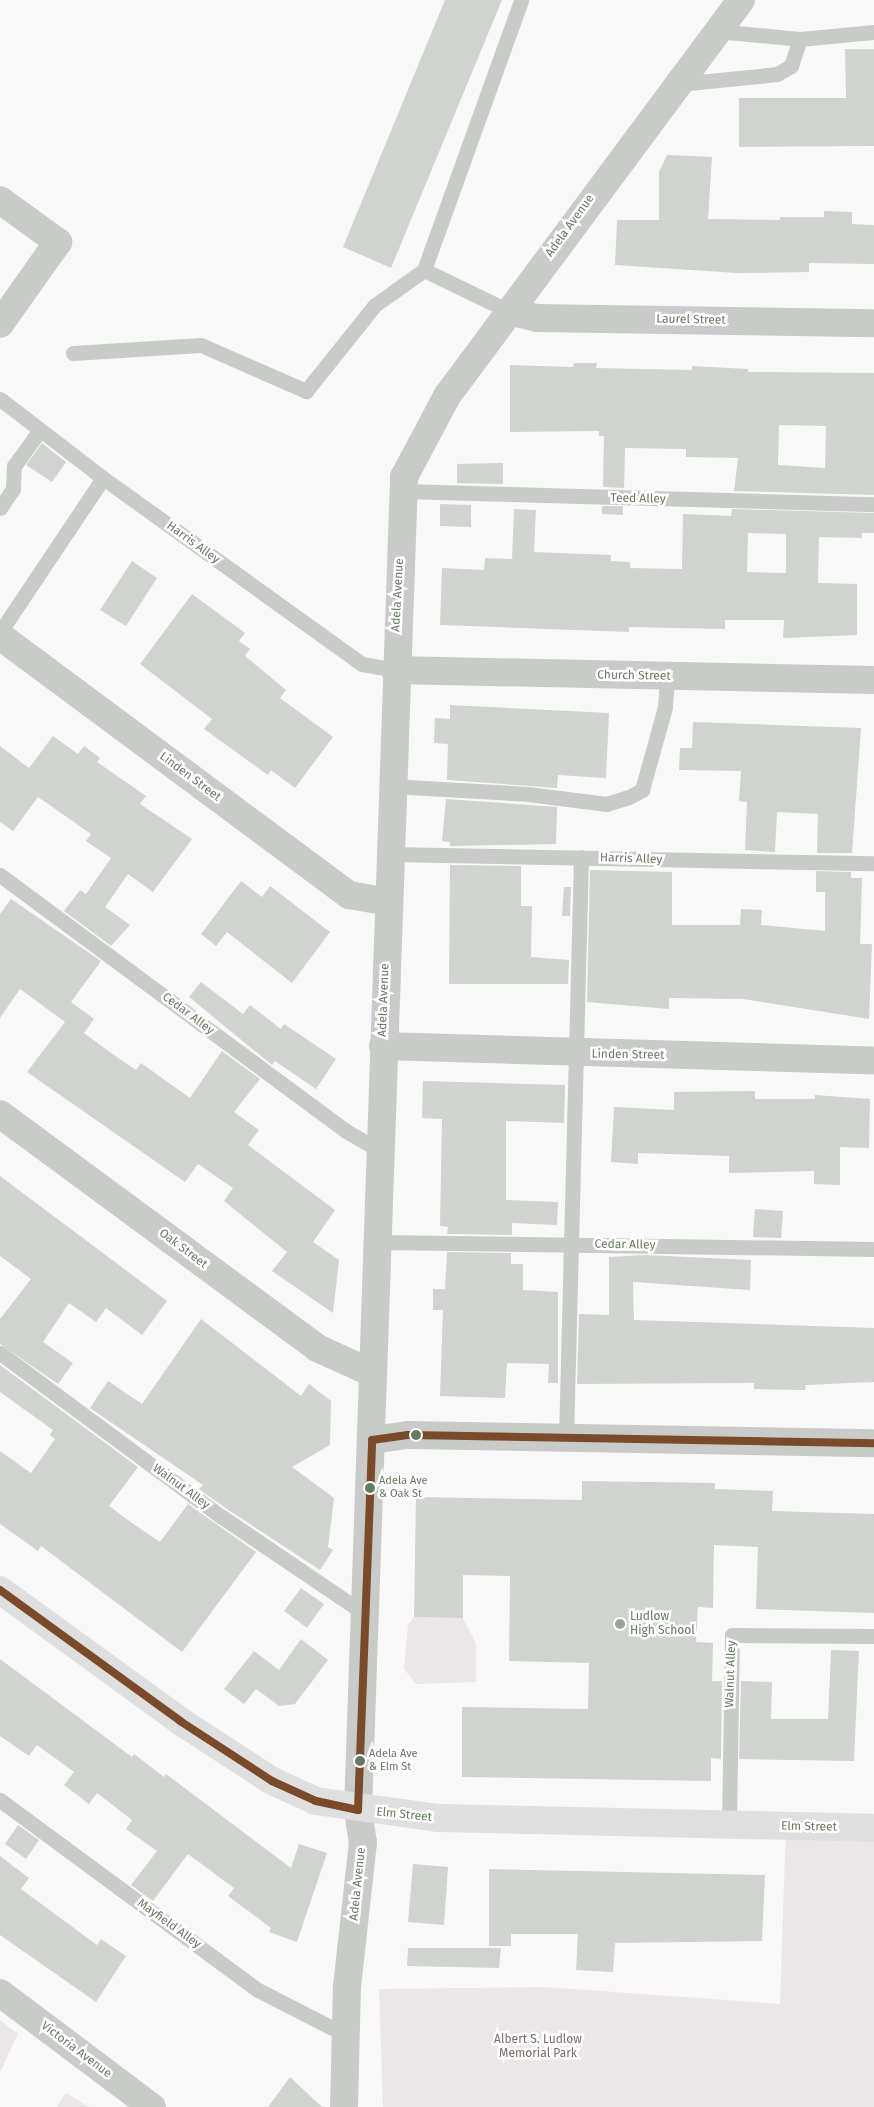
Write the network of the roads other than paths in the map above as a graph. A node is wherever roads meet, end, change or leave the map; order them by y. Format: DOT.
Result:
graph roads {
  1 [pos="521,0"];
  2 [pos="741,0"];
  3 [pos="716,31"];
  4 [pos="874,32"];
  5 [pos="800,39"];
  6 [pos="676,84"];
  7 [pos="0,200"];
  8 [pos="424,270"];
  9 [pos="509,311"];
  10 [pos="874,323"];
  11 [pos="0,324"];
  12 [pos="73,353"];
  13 [pos="0,399"];
  14 [pos="40,430"];
  15 [pos="102,478"];
  16 [pos="403,491"];
  17 [pos="874,504"];
  18 [pos="0,508"];
  19 [pos="0,632"];
  20 [pos="0,636"];
  21 [pos="395,670"];
  22 [pos="667,676"];
  23 [pos="874,680"];
  24 [pos="391,786"];
  25 [pos="388,854"];
  26 [pos="581,857"];
  27 [pos="874,863"];
  28 [pos="0,875"];
  29 [pos="387,902"];
  30 [pos="383,1046"];
  31 [pos="574,1054"];
  32 [pos="874,1060"];
  33 [pos="0,1114"];
  34 [pos="379,1150"];
  35 [pos="377,1242"];
  36 [pos="567,1243"];
  37 [pos="874,1250"];
  38 [pos="0,1353"];
  39 [pos="372,1373"];
  40 [pos="566,1438"];
  41 [pos="372,1440"];
  42 [pos="874,1443"];
  43 [pos="0,1590"];
  44 [pos="367,1615"];
  45 [pos="874,1636"];
  46 [pos="0,1800"];
  47 [pos="358,1810"];
  48 [pos="729,1825"];
  49 [pos="874,1828"];
  50 [pos="0,1993"];
  51 [pos="346,2034"];
  52 [pos="152,2107"];
  53 [pos="344,2107"];
  1 -- 8 [label="lane"];
  2 -- 3 [label="street, Adela Avenue"];
  3 -- 5 [label="lane"];
  3 -- 6 [label="street, Adela Avenue"];
  4 -- 5 [label="lane"];
  5 -- 6 [label="lane"];
  6 -- 9 [label="street, Adela Avenue"];
  7 -- 11 [label="street"];
  8 -- 9 [label="lane"];
  8 -- 12 [label="lane"];
  9 -- 10 [label="street, Laurel Street"];
  9 -- 16 [label="street, Adela Avenue"];
  13 -- 14 [label="lane, Harris Alley"];
  14 -- 15 [label="lane, Harris Alley"];
  14 -- 18 [label="lane"];
  15 -- 19 [label="lane"];
  15 -- 21 [label="lane, Harris Alley"];
  16 -- 17 [label="lane, Teed Alley"];
  16 -- 21 [label="street, Adela Avenue"];
  20 -- 29 [label="street, Linden Street"];
  21 -- 22 [label="street, Church Street"];
  21 -- 24 [label="street, Adela Avenue"];
  22 -- 23 [label="street, Church Street"];
  22 -- 24 [label="lane"];
  24 -- 25 [label="street, Adela Avenue"];
  25 -- 26 [label="lane, Harris Alley"];
  25 -- 29 [label="street, Adela Avenue"];
  26 -- 27 [label="lane, Harris Alley"];
  26 -- 31 [label="lane"];
  28 -- 34 [label="lane, Cedar Alley"];
  29 -- 30 [label="street, Adela Avenue"];
  30 -- 31 [label="street, Linden Street"];
  30 -- 34 [label="street, Adela Avenue"];
  31 -- 32 [label="street, Linden Street"];
  31 -- 36 [label="lane"];
  33 -- 39 [label="street, Oak Street"];
  34 -- 35 [label="street, Adela Avenue"];
  35 -- 36 [label="lane, Cedar Alley"];
  35 -- 39 [label="street, Adela Avenue"];
  36 -- 37 [label="lane, Cedar Alley"];
  36 -- 40 [label="lane"];
  38 -- 44 [label="lane, Walnut Alley"];
  39 -- 41 [label="street, Adela Avenue"];
  40 -- 41 [label="street"];
  40 -- 42 [label="street"];
  41 -- 44 [label="street, Adela Avenue"];
  43 -- 47 [label="main road, Elm Street"];
  44 -- 47 [label="street, Adela Avenue"];
  45 -- 48 [label="lane, Walnut Alley"];
  46 -- 51 [label="lane, Mayfield Alley"];
  47 -- 48 [label="main road, Elm Street"];
  47 -- 51 [label="street, Adela Avenue"];
  48 -- 49 [label="main road, Elm Street"];
  50 -- 52 [label="street, Victoria Avenue"];
  51 -- 53 [label="street, Adela Avenue"];
}
